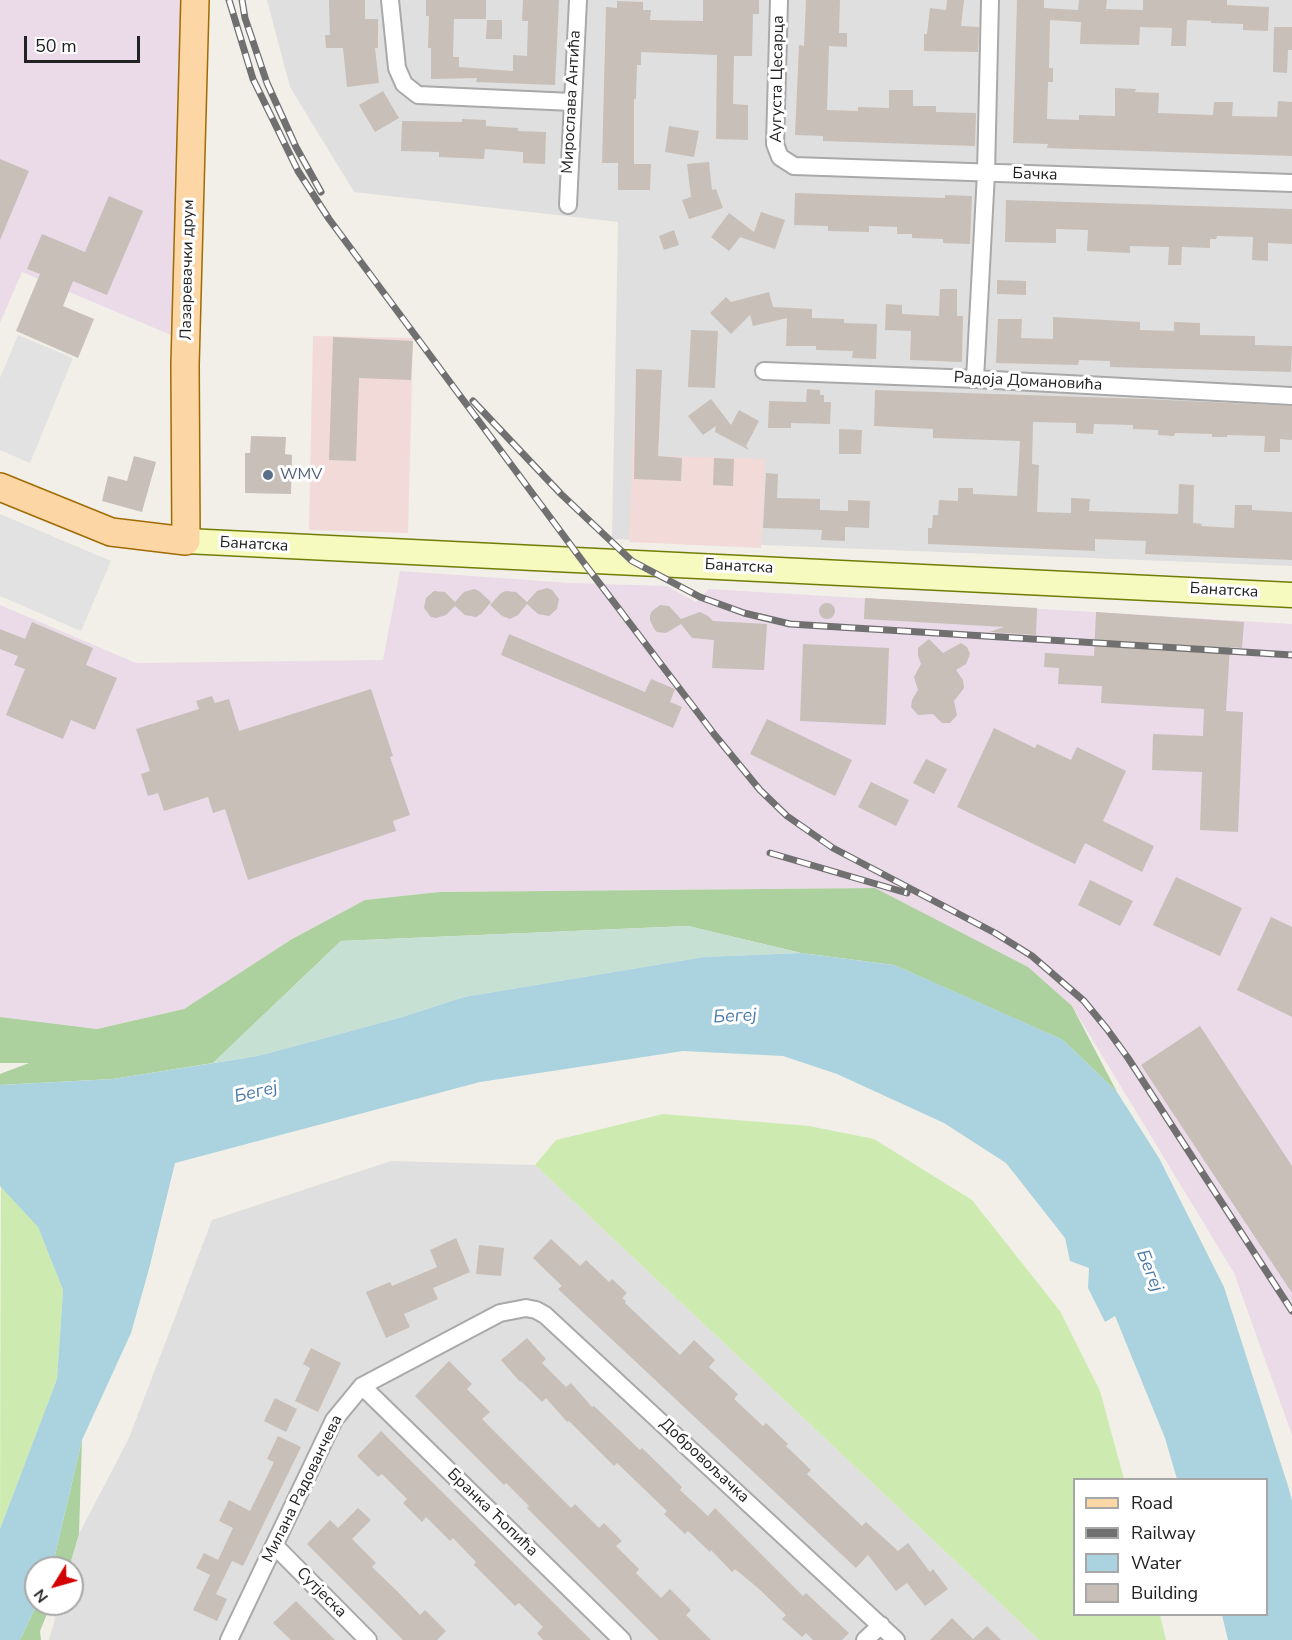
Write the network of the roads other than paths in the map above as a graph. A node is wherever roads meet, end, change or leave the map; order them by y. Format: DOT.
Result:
graph roads {
  1 [pos="195,0"];
  2 [pos="390,0"];
  3 [pos="578,0"];
  4 [pos="779,0"];
  5 [pos="990,0"];
  6 [pos="572,102"];
  7 [pos="780,157"];
  8 [pos="986,173"];
  9 [pos="1292,183"];
  10 [pos="568,205"];
  11 [pos="764,371"];
  12 [pos="975,379"];
  13 [pos="1292,396"];
  14 [pos="0,487"];
  15 [pos="186,541"];
  16 [pos="1292,595"];
  17 [pos="500,1313"];
  18 [pos="362,1386"];
  19 [pos="275,1546"];
  20 [pos="880,1625"];
  21 [pos="229,1640"];
  22 [pos="368,1640"];
  23 [pos="622,1640"];
  24 [pos="865,1640"];
  25 [pos="896,1640"];
  1 -- 15 [label="main road, Лазаревачки друм"];
  2 -- 6 [label="street"];
  3 -- 6 [label="street, Мирослава Антића"];
  4 -- 7 [label="street, Аугуста Цесарца"];
  5 -- 8 [label="street"];
  6 -- 10 [label="street, Мирослава Антића"];
  7 -- 8 [label="street, Бачка"];
  8 -- 9 [label="street, Бачка"];
  8 -- 12 [label="street"];
  11 -- 12 [label="street, Радоја Домановића"];
  12 -- 13 [label="street, Радоја Домановића"];
  14 -- 15 [label="main road"];
  15 -- 16 [label="main road, Банатска"];
  17 -- 18 [label="street, Милана Радованчева"];
  17 -- 20 [label="street, Добровољачка"];
  18 -- 19 [label="street, Милана Радованчева"];
  18 -- 23 [label="street, Бранка Ћопића"];
  19 -- 21 [label="street, Милана Радованчева"];
  19 -- 22 [label="street, Сутјеска"];
  20 -- 24 [label="street"];
  20 -- 25 [label="street, Добровољачка"];
}
